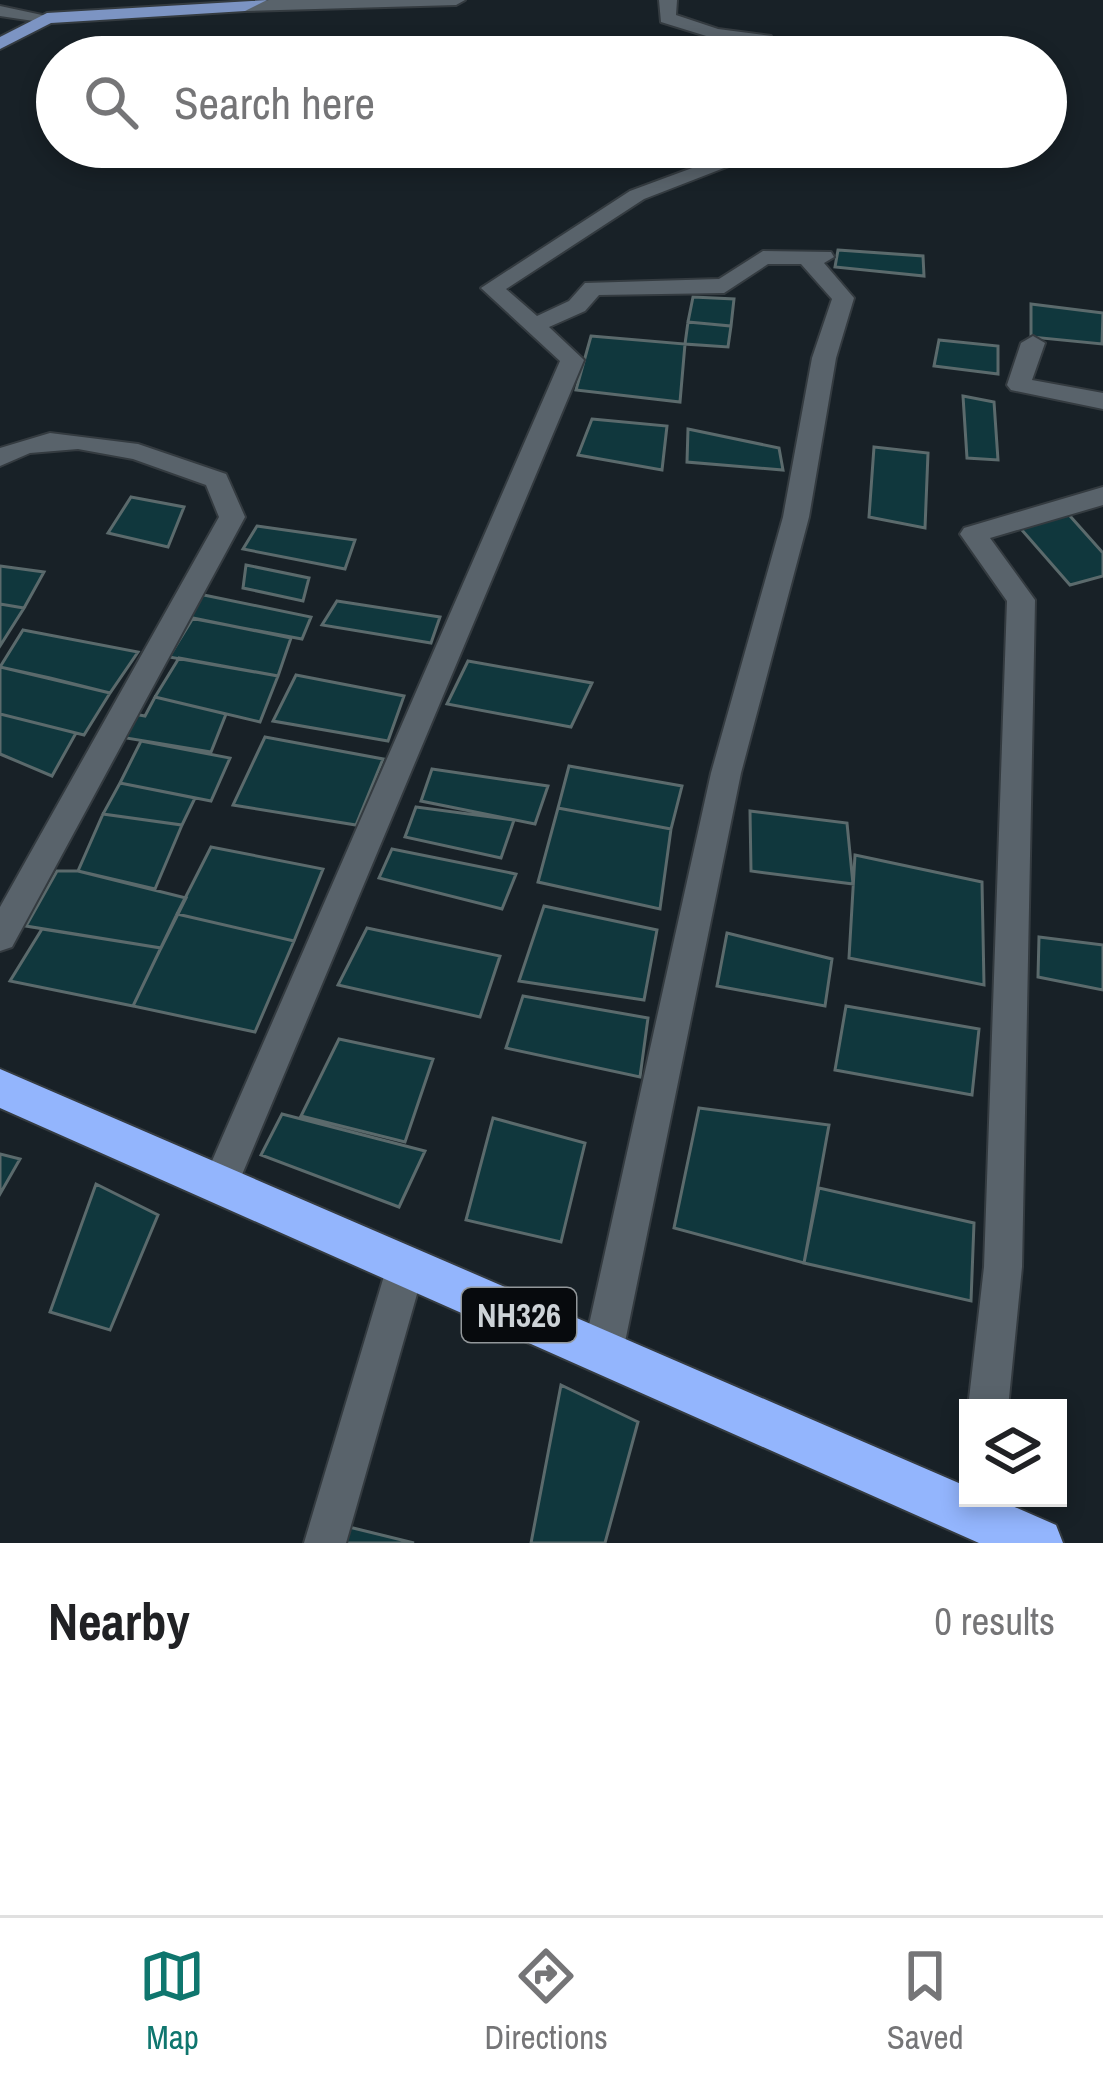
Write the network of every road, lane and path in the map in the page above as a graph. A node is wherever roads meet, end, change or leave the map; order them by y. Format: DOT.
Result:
graph roads {
  1 [pos="456,0"];
  2 [pos="668,0"];
  3 [pos="252,3"];
  4 [pos="0,11"];
  5 [pos="47,19"];
  6 [pos="732,36"];
  7 [pos="0,44"];
  8 [pos="711,168"];
  9 [pos="534,326"];
  10 [pos="1033,343"];
  11 [pos="1103,401"];
  12 [pos="0,458"];
  13 [pos="1103,496"];
  14 [pos="0,937"];
  15 [pos="0,1088"];
  16 [pos="220,1184"];
  17 [pos="406,1266"];
  18 [pos="603,1352"];
  19 [pos="989,1399"];
  20 [pos="959,1500"];
  21 [pos="977,1507"];
  22 [pos="325,1543"];
  23 [pos="1038,1543"];
  1 -- 3 [label="street"];
  2 -- 6 [label="street"];
  3 -- 5 [label="main road"];
  4 -- 5 [label="street"];
  5 -- 7 [label="main road"];
  8 -- 9 [label="street"];
  9 -- 16 [label="street"];
  9 -- 18 [label="street"];
  10 -- 11 [label="street"];
  12 -- 14 [label="street"];
  13 -- 19 [label="street"];
  15 -- 16 [label="highway, NH326"];
  16 -- 17 [label="highway, NH326"];
  17 -- 18 [label="highway, NH326"];
  17 -- 22 [label="street"];
  18 -- 20 [label="highway, NH326"];
  21 -- 23 [label="highway, NH326"];
}
